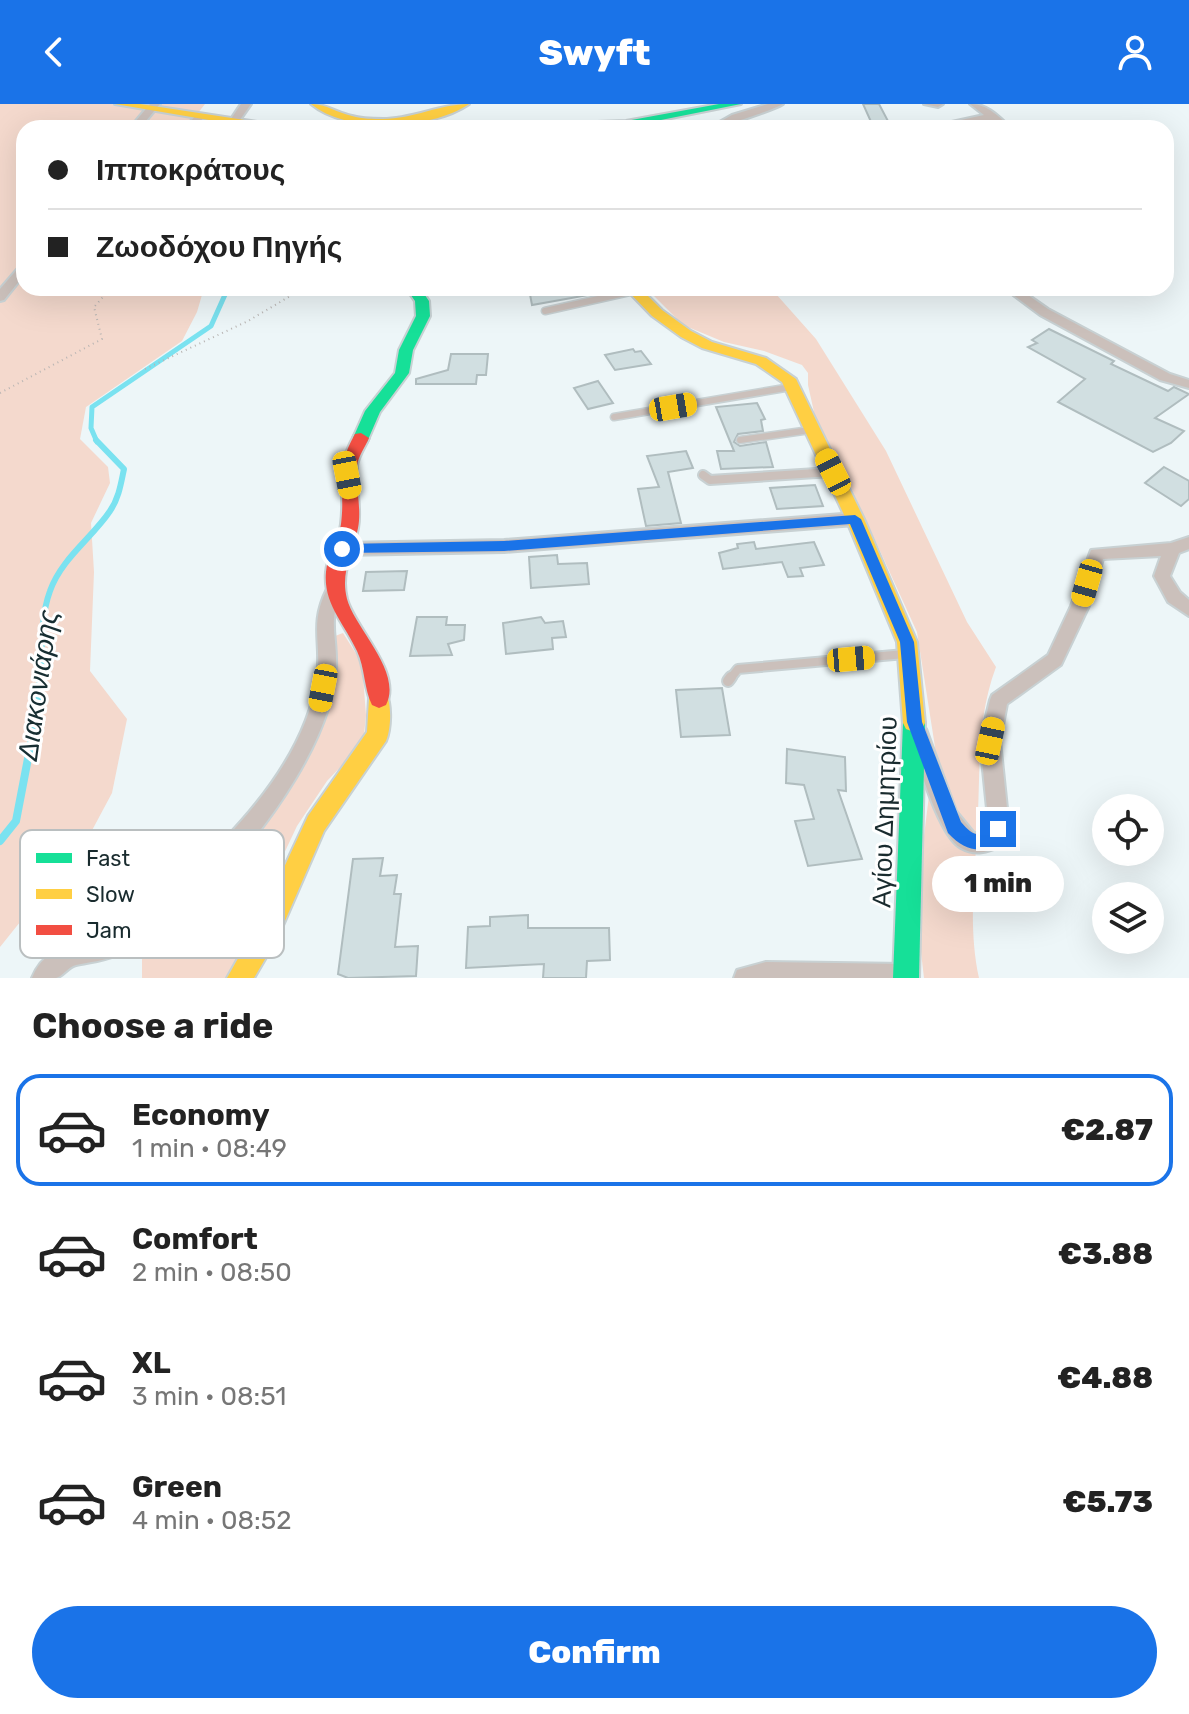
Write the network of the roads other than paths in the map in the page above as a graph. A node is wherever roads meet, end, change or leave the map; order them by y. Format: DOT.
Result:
graph roads {
  1 [pos="120,104"];
  2 [pos="316,104"];
  3 [pos="333,104"];
  4 [pos="445,104"];
  5 [pos="464,104"];
  6 [pos="736,104"];
  7 [pos="778,104"];
  8 [pos="929,104"];
  9 [pos="938,104"];
  10 [pos="975,104"];
  11 [pos="154,106"];
  12 [pos="994,116"];
  13 [pos="189,120"];
  14 [pos="369,120"];
  15 [pos="397,120"];
  16 [pos="649,120"];
  17 [pos="729,120"];
  18 [pos="972,120"];
  19 [pos="998,120"];
  20 [pos="16,278"];
  21 [pos="419,296"];
  22 [pos="605,296"];
  23 [pos="641,296"];
  24 [pos="1021,296"];
  25 [pos="0,297"];
  26 [pos="545,311"];
  27 [pos="1189,384"];
  28 [pos="792,386"];
  29 [pos="614,417"];
  30 [pos="810,430"];
  31 [pos="740,440"];
  32 [pos="833,472"];
  33 [pos="703,475"];
  34 [pos="855,519"];
  35 [pos="1180,546"];
  36 [pos="342,549"];
  37 [pos="335,589"];
  38 [pos="1189,609"];
  39 [pos="908,654"];
  40 [pos="728,681"];
  41 [pos="914,722"];
  42 [pos="247,830"];
  43 [pos="284,895"];
  44 [pos="60,958"];
  45 [pos="252,958"];
  46 [pos="906,977"];
  47 [pos="43,978"];
  48 [pos="240,978"];
  49 [pos="745,978"];
  1 -- 11 [label="main road"];
  2 -- 14 [label="main road"];
  3 -- 4 [label="main road"];
  5 -- 15 [label="main road"];
  6 -- 16 [label="main road"];
  7 -- 17 [label="street"];
  8 -- 9 [label="street"];
  10 -- 12 [label="street"];
  11 -- 13 [label="main road"];
  12 -- 18 [label="street"];
  12 -- 19 [label="street"];
  20 -- 25 [label="street"];
  21 -- 36 [label="main road"];
  22 -- 26 [label="lane"];
  23 -- 28 [label="main road"];
  24 -- 27 [label="street"];
  28 -- 29 [label="lane"];
  28 -- 30 [label="main road, Αγίου Δημητρίου"];
  30 -- 31 [label="lane"];
  30 -- 32 [label="main road, Αγίου Δημητρίου"];
  32 -- 33 [label="lane"];
  32 -- 34 [label="main road, Αγίου Δημητρίου"];
  34 -- 36 [label="street"];
  34 -- 39 [label="main road, Αγίου Δημητρίου"];
  35 -- 38 [label="street"];
  35 -- 41 [label="street"];
  36 -- 37 [label="main road"];
  37 -- 42 [label="street"];
  37 -- 43 [label="main road"];
  39 -- 40 [label="lane"];
  39 -- 41 [label="main road, Αγίου Δημητρίου"];
  41 -- 46 [label="main road, Αγίου Δημητρίου"];
  44 -- 47 [label="street"];
  45 -- 48 [label="main road"];
  46 -- 49 [label="street"];
}
